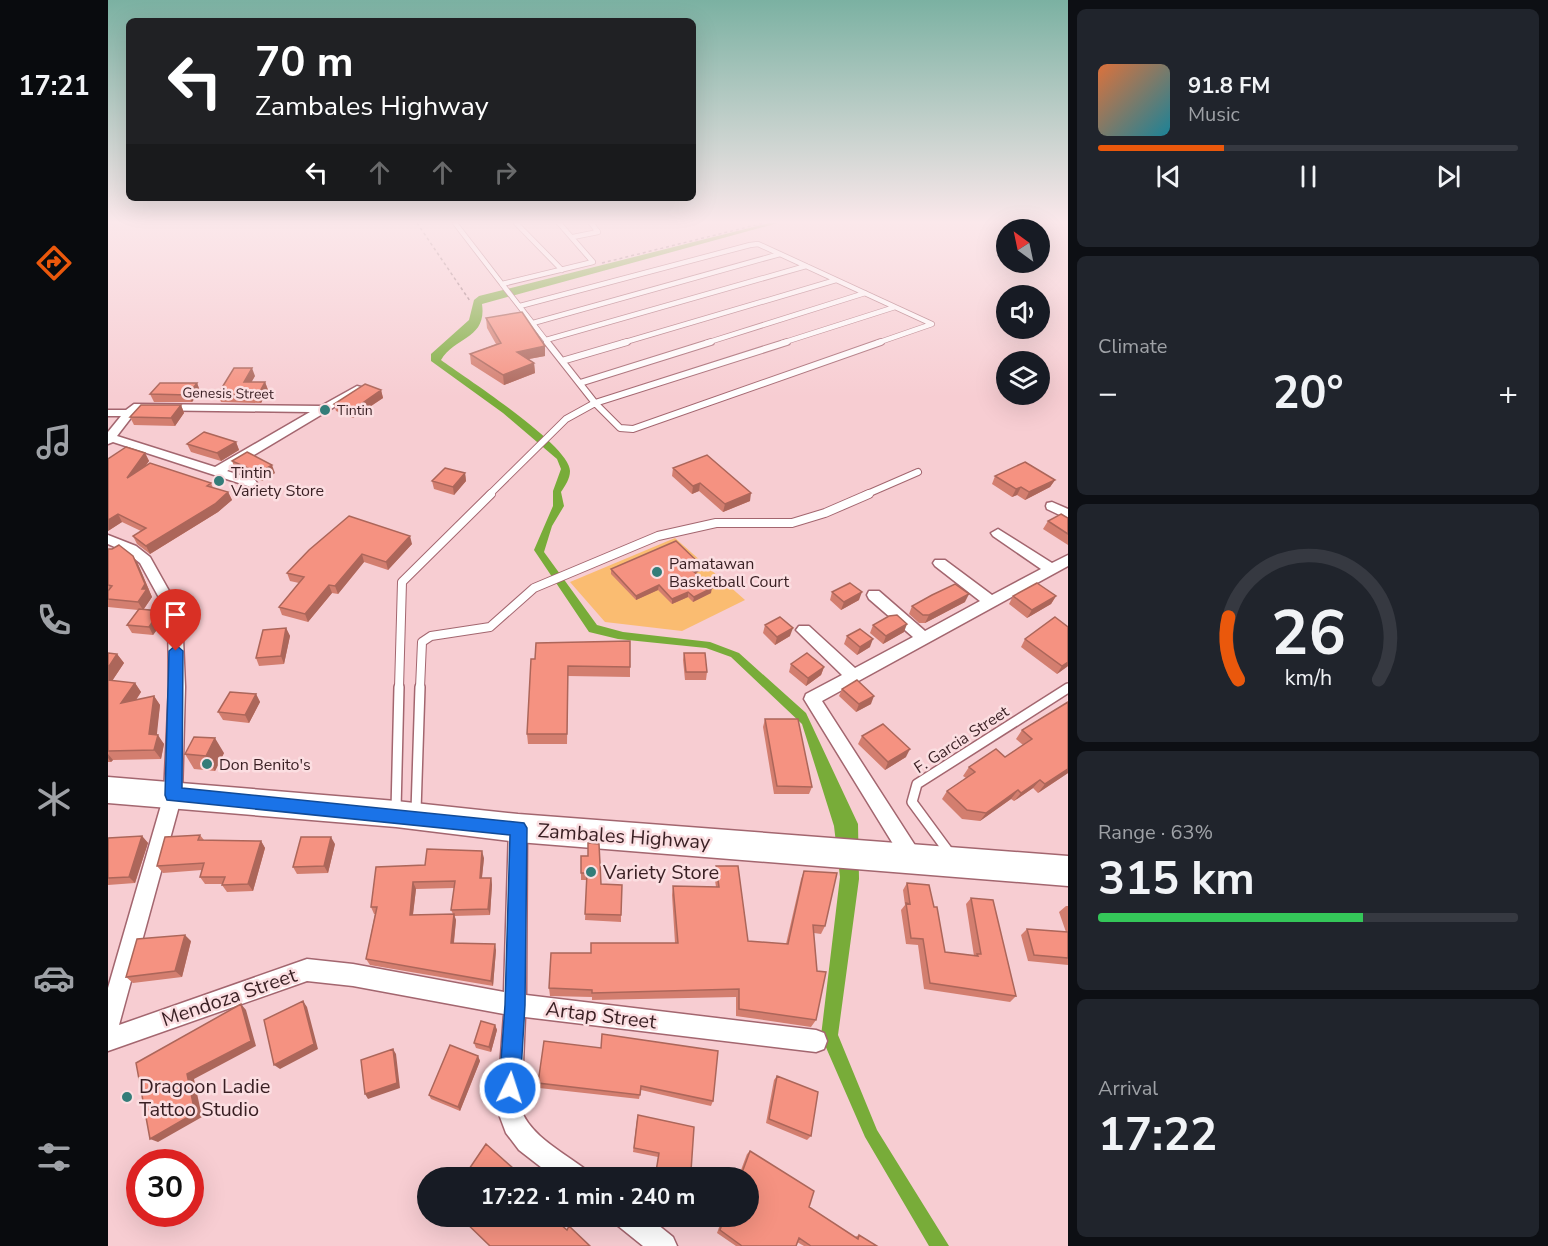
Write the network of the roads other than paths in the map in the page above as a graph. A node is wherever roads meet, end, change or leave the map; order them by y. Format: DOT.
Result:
graph roads {
  1 [pos="500,281"];
  2 [pos="514,281"];
  3 [pos="614,281"];
  4 [pos="683,281"];
  5 [pos="753,281"];
  6 [pos="832,281"];
  7 [pos="839,281"];
  8 [pos="502,284"];
  9 [pos="865,293"];
  10 [pos="520,306"];
  11 [pos="896,308"];
  12 [pos="533,323"];
  13 [pos="546,340"];
  14 [pos="562,361"];
  15 [pos="580,383"];
  16 [pos="357,389"];
  17 [pos="595,403"];
  18 [pos="320,409"];
  19 [pos="132,410"];
  20 [pos="108,413"];
  21 [pos="109,438"];
  22 [pos="218,471"];
  23 [pos="918,472"];
  24 [pos="251,483"];
  25 [pos="1052,506"];
  26 [pos="1068,515"];
  27 [pos="998,533"];
  28 [pos="108,539"];
  29 [pos="1068,560"];
  30 [pos="940,563"];
  31 [pos="1052,569"];
  32 [pos="874,595"];
  33 [pos="991,602"];
  34 [pos="804,630"];
  35 [pos="924,638"];
  36 [pos="853,676"];
  37 [pos="1068,688"];
  38 [pos="113,787"];
  39 [pos="173,795"];
  40 [pos="406,816"];
  41 [pos="518,828"];
  42 [pos="913,859"];
  43 [pos="956,861"];
  44 [pos="1068,871"];
  45 [pos="352,975"];
  46 [pos="113,990"];
  47 [pos="515,1005"];
  48 [pos="108,1026"];
  49 [pos="108,1040"];
  50 [pos="816,1041"];
  51 [pos="562,1167"];
  52 [pos="640,1227"];
  53 [pos="664,1246"];
  1 -- 8 [label="lane"];
  2 -- 8 [label="lane"];
  3 -- 10 [label="lane"];
  4 -- 12 [label="lane"];
  5 -- 13 [label="lane"];
  6 -- 14 [label="lane"];
  7 -- 9 [label="lane"];
  8 -- 10 [label="lane"];
  9 -- 11 [label="lane"];
  9 -- 15 [label="lane"];
  10 -- 12 [label="lane"];
  11 -- 17 [label="lane"];
  11 -- 17 [label="lane"];
  12 -- 13 [label="lane"];
  13 -- 14 [label="lane"];
  14 -- 15 [label="lane"];
  15 -- 17 [label="lane"];
  16 -- 18 [label="street, Genesis Street"];
  17 -- 40 [label="lane"];
  18 -- 19 [label="street, Genesis Street"];
  18 -- 22 [label="street, Genesis Street"];
  19 -- 20 [label="street, Genesis Street"];
  19 -- 21 [label="street"];
  21 -- 22 [label="street"];
  22 -- 24 [label="street"];
  23 -- 40 [label="lane"];
  25 -- 26 [label="street"];
  27 -- 31 [label="street"];
  28 -- 39 [label="street"];
  29 -- 31 [label="street"];
  30 -- 33 [label="street"];
  31 -- 33 [label="street"];
  32 -- 35 [label="street"];
  33 -- 35 [label="street"];
  34 -- 36 [label="street"];
  35 -- 36 [label="street"];
  36 -- 42 [label="street"];
  37 -- 43 [label="lane, F. Garcia Street"];
  38 -- 39 [label="main road, Zambales Highway"];
  39 -- 40 [label="main road, Zambales Highway"];
  39 -- 46 [label="street"];
  40 -- 41 [label="main road, Zambales Highway"];
  41 -- 42 [label="main road, Zambales Highway"];
  41 -- 47 [label="street"];
  42 -- 43 [label="main road, Zambales Highway"];
  43 -- 44 [label="main road, Zambales Highway"];
  45 -- 47 [label="street, Artap Street"];
  45 -- 49 [label="street, Mendoza Street"];
  46 -- 48 [label="street"];
  47 -- 50 [label="street, Artap Street"];
  47 -- 51 [label="street"];
  52 -- 53 [label="street"];
}
